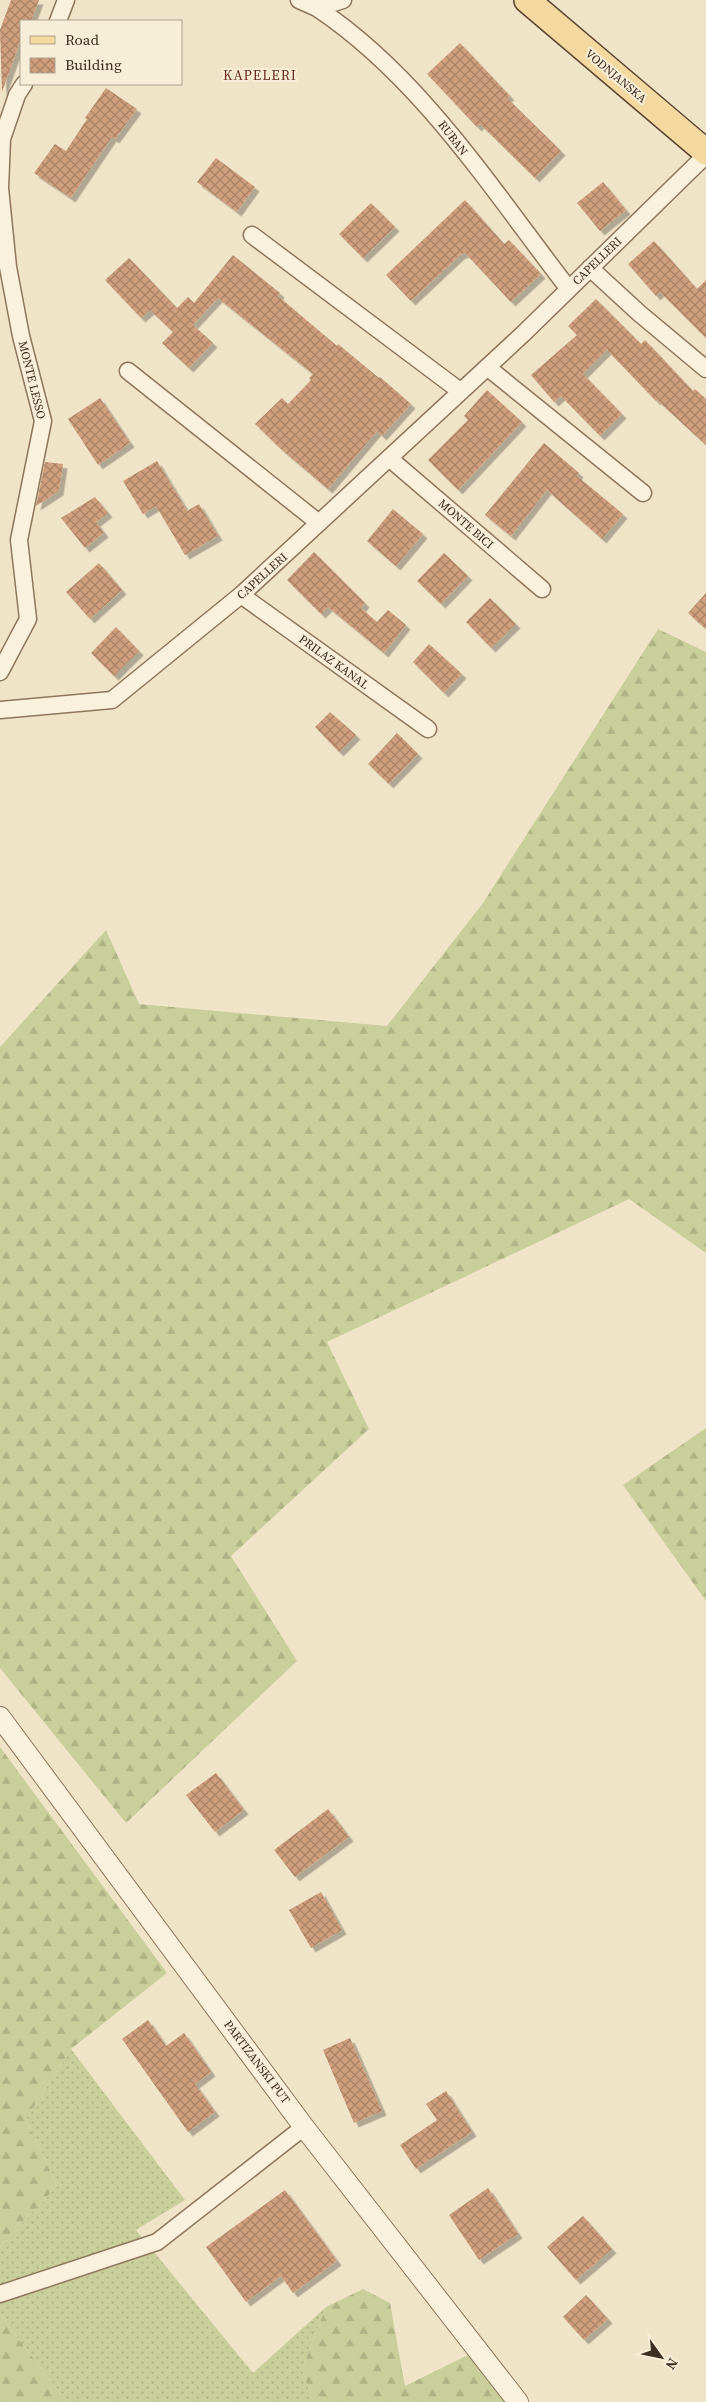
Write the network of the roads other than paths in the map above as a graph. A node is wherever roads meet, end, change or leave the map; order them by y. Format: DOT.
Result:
graph roads {
  1 [pos="66,0"];
  2 [pos="298,0"];
  3 [pos="343,0"];
  4 [pos="527,0"];
  5 [pos="317,8"];
  6 [pos="58,20"];
  7 [pos="23,85"];
  8 [pos="706,153"];
  9 [pos="252,236"];
  10 [pos="590,268"];
  11 [pos="568,288"];
  12 [pos="487,366"];
  13 [pos="706,370"];
  14 [pos="128,371"];
  15 [pos="460,391"];
  16 [pos="389,458"];
  17 [pos="643,493"];
  18 [pos="319,523"];
  19 [pos="542,590"];
  20 [pos="241,595"];
  21 [pos="0,672"];
  22 [pos="0,710"];
  23 [pos="428,729"];
  24 [pos="0,1717"];
  25 [pos="304,2126"];
  26 [pos="0,2294"];
  27 [pos="518,2402"];
  1 -- 6 [label="street"];
  2 -- 5 [label="street, RUBAN"];
  3 -- 5 [label="street"];
  4 -- 8 [label="main road, VODNJANSKA"];
  5 -- 11 [label="street, RUBAN"];
  7 -- 21 [label="street, MONTE LESSO"];
  8 -- 10 [label="street, CAPELLERI"];
  9 -- 15 [label="street"];
  10 -- 11 [label="street, CAPELLERI"];
  10 -- 13 [label="street"];
  11 -- 12 [label="street, CAPELLERI"];
  12 -- 15 [label="street, CAPELLERI"];
  12 -- 17 [label="street"];
  14 -- 18 [label="street"];
  15 -- 16 [label="street, CAPELLERI"];
  16 -- 18 [label="street, CAPELLERI"];
  16 -- 19 [label="street, MONTE BICI"];
  18 -- 20 [label="street, CAPELLERI"];
  20 -- 22 [label="street, CAPELLERI"];
  20 -- 23 [label="street, PRILAZ KANAL"];
  24 -- 25 [label="street, PARTIZANSKI PUT"];
  25 -- 26 [label="street"];
  25 -- 27 [label="street, PARTIZANSKI PUT"];
}
